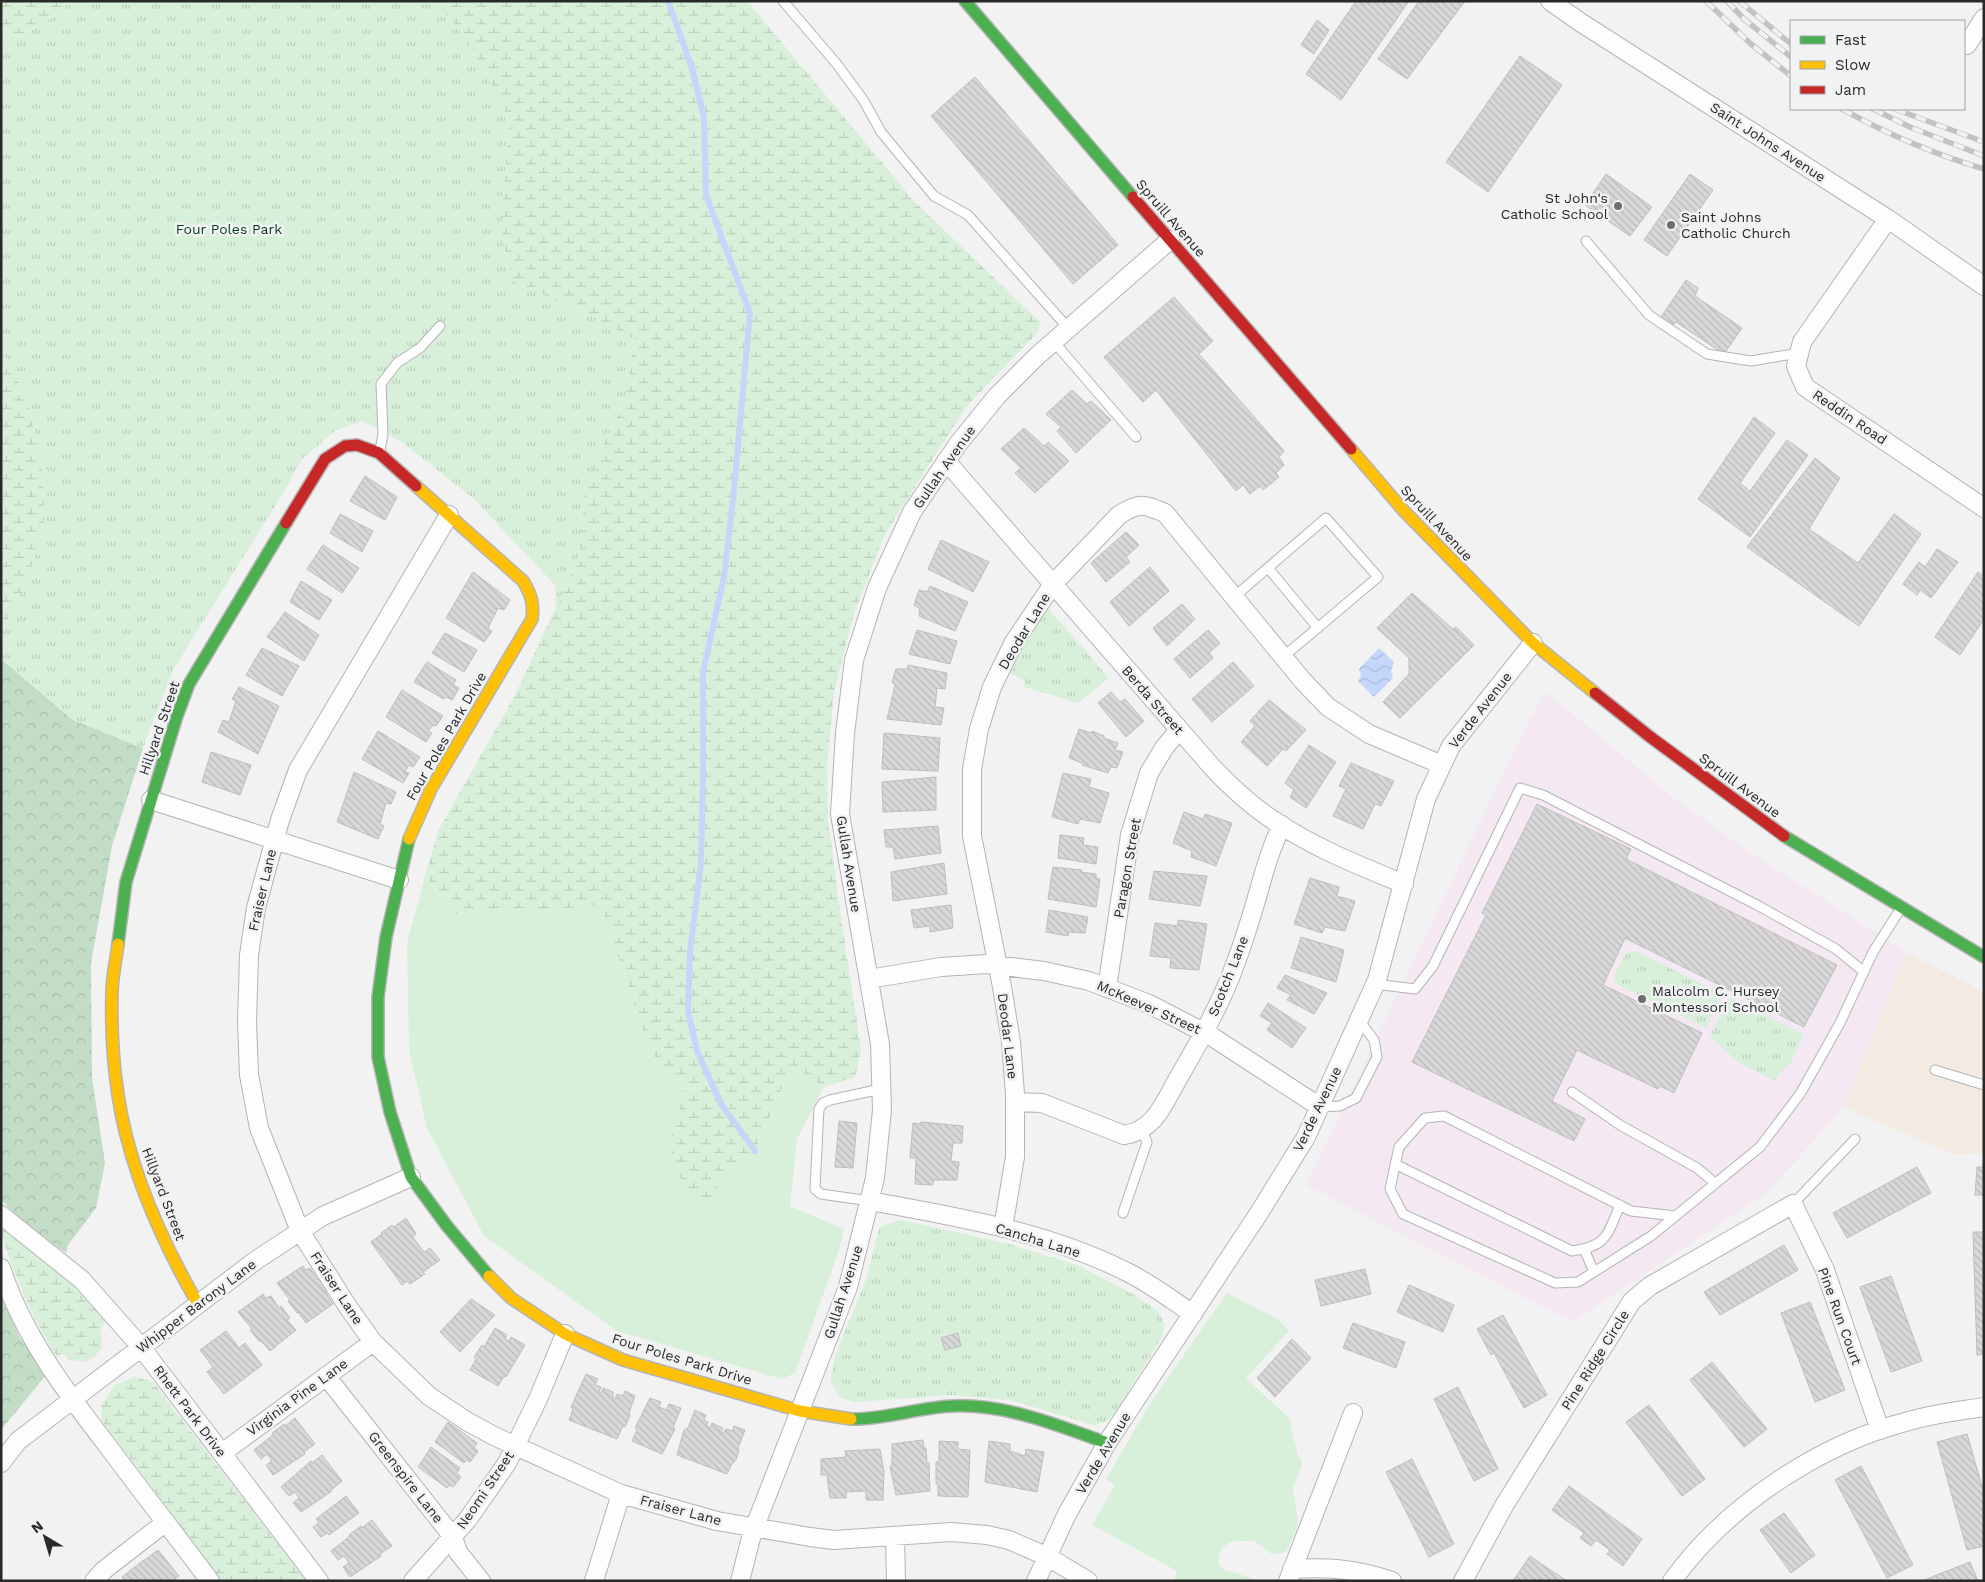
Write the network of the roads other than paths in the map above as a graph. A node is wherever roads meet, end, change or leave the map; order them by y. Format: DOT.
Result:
graph roads {
  1 [pos="783,1"];
  2 [pos="965,1"];
  3 [pos="1550,1"];
  4 [pos="1984,18"];
  5 [pos="1967,45"];
  6 [pos="1888,219"];
  7 [pos="1170,240"];
  8 [pos="1586,240"];
  9 [pos="1984,286"];
  10 [pos="440,326"];
  11 [pos="1069,329"];
  12 [pos="1054,342"];
  13 [pos="1799,352"];
  14 [pos="1136,437"];
  15 [pos="379,453"];
  16 [pos="946,462"];
  17 [pos="1984,508"];
  18 [pos="449,515"];
  19 [pos="1268,568"];
  20 [pos="1053,584"];
  21 [pos="1234,597"];
  22 [pos="534,606"];
  23 [pos="1318,628"];
  24 [pos="1532,643"];
  25 [pos="1283,657"];
  26 [pos="1179,730"];
  27 [pos="1442,765"];
  28 [pos="151,800"];
  29 [pos="1282,825"];
  30 [pos="274,840"];
  31 [pos="399,880"];
  32 [pos="1404,884"];
  33 [pos="1901,908"];
  34 [pos="1984,958"];
  35 [pos="998,966"];
  36 [pos="1864,972"];
  37 [pos="869,979"];
  38 [pos="1375,984"];
  39 [pos="1107,988"];
  40 [pos="1359,1020"];
  41 [pos="1205,1032"];
  42 [pos="1936,1070"];
  43 [pos="1984,1085"];
  44 [pos="881,1089"];
  45 [pos="1572,1092"];
  46 [pos="1016,1102"];
  47 [pos="1320,1107"];
  48 [pos="1142,1130"];
  49 [pos="1855,1139"];
  50 [pos="1395,1164"];
  51 [pos="411,1178"];
  52 [pos="1715,1183"];
  53 [pos="870,1201"];
  54 [pos="1793,1204"];
  55 [pos="1620,1205"];
  56 [pos="1123,1213"];
  57 [pos="1,1215"];
  58 [pos="1676,1216"];
  59 [pos="1003,1228"];
  60 [pos="300,1231"];
  61 [pos="1584,1249"];
  62 [pos="1,1268"];
  63 [pos="1594,1272"];
  64 [pos="198,1304"];
  65 [pos="1193,1314"];
  66 [pos="565,1334"];
  67 [pos="373,1342"];
  68 [pos="141,1347"];
  69 [pos="326,1376"];
  70 [pos="72,1400"];
  71 [pos="1984,1407"];
  72 [pos="800,1410"];
  73 [pos="1354,1413"];
  74 [pos="1880,1430"];
  75 [pos="1107,1443"];
  76 [pos="515,1446"];
  77 [pos="222,1453"];
  78 [pos="1,1463"];
  79 [pos="621,1494"];
  80 [pos="166,1522"];
  81 [pos="755,1528"];
  82 [pos="453,1536"];
  83 [pos="895,1536"];
  84 [pos="1048,1556"];
  85 [pos="1290,1575"];
  86 [pos="94,1581"];
  87 [pos="210,1581"];
  88 [pos="319,1581"];
  89 [pos="413,1581"];
  90 [pos="481,1581"];
  91 [pos="594,1581"];
  92 [pos="740,1581"];
  93 [pos="896,1581"];
  94 [pos="1036,1581"];
  95 [pos="1088,1581"];
  96 [pos="1392,1581"];
  97 [pos="1463,1581"];
  98 [pos="1672,1581"];
  1 -- 11 [label="lane"];
  2 -- 7 [label="street, Spruill Avenue"];
  3 -- 6 [label="street, Saint Johns Avenue"];
  4 -- 5 [label="street"];
  6 -- 9 [label="street, Saint Johns Avenue"];
  6 -- 13 [label="street"];
  7 -- 11 [label="street, Gullah Avenue"];
  7 -- 24 [label="street, Spruill Avenue"];
  8 -- 13 [label="lane"];
  10 -- 15 [label="lane"];
  11 -- 12 [label="street, Gullah Avenue"];
  12 -- 14 [label="lane"];
  12 -- 16 [label="street, Gullah Avenue"];
  13 -- 17 [label="street, Reddin Road"];
  15 -- 18 [label="street, Hillyard Street"];
  15 -- 28 [label="street, Hillyard Street"];
  16 -- 20 [label="street, Berda Street"];
  16 -- 37 [label="street, Gullah Avenue"];
  18 -- 22 [label="street, Hillyard Street"];
  18 -- 30 [label="street, Fraiser Lane"];
  19 -- 21 [label="lane"];
  19 -- 23 [label="lane"];
  19 -- 23 [label="lane"];
  20 -- 21 [label="street, Deodar Lane"];
  20 -- 26 [label="street, Berda Street"];
  20 -- 35 [label="street, Deodar Lane"];
  21 -- 25 [label="street, Deodar Lane"];
  22 -- 31 [label="street, Four Poles Park Drive"];
  23 -- 25 [label="lane"];
  24 -- 27 [label="street, Verde Avenue"];
  24 -- 33 [label="street, Spruill Avenue"];
  25 -- 27 [label="street, Deodar Lane"];
  26 -- 29 [label="street, Berda Street"];
  26 -- 39 [label="street, Paragon Street"];
  27 -- 32 [label="street, Verde Avenue"];
  28 -- 30 [label="street"];
  28 -- 64 [label="street, Hillyard Street"];
  29 -- 32 [label="street, Berda Street"];
  29 -- 41 [label="street, Scotch Lane"];
  30 -- 31 [label="street"];
  30 -- 60 [label="street, Fraiser Lane"];
  31 -- 51 [label="street, Four Poles Park Drive"];
  32 -- 38 [label="street, Verde Avenue"];
  33 -- 34 [label="street, Spruill Avenue"];
  33 -- 36 [label="lane"];
  35 -- 37 [label="street, McKeever Street"];
  35 -- 39 [label="street, McKeever Street"];
  35 -- 46 [label="street, Deodar Lane"];
  36 -- 38 [label="lane"];
  36 -- 52 [label="lane"];
  37 -- 44 [label="street, Gullah Avenue"];
  38 -- 40 [label="street, Verde Avenue"];
  39 -- 41 [label="street, McKeever Street"];
  40 -- 47 [label="street, Verde Avenue"];
  40 -- 47 [label="lane"];
  41 -- 47 [label="street, McKeever Street"];
  41 -- 48 [label="street, Scotch Lane"];
  42 -- 43 [label="lane"];
  44 -- 53 [label="street, Gullah Avenue"];
  44 -- 53 [label="lane"];
  45 -- 52 [label="lane"];
  46 -- 48 [label="street"];
  46 -- 59 [label="street, Deodar Lane"];
  47 -- 65 [label="street, Verde Avenue"];
  48 -- 56 [label="lane"];
  49 -- 54 [label="lane"];
  50 -- 55 [label="lane"];
  50 -- 61 [label="lane"];
  50 -- 63 [label="lane"];
  51 -- 60 [label="street, Whipper Barony Lane"];
  51 -- 66 [label="street, Four Poles Park Drive"];
  52 -- 58 [label="lane"];
  53 -- 59 [label="street, Cancha Lane"];
  53 -- 72 [label="street, Gullah Avenue"];
  54 -- 74 [label="street, Pine Run Court"];
  54 -- 97 [label="street, Pine Ridge Circle"];
  55 -- 58 [label="lane"];
  55 -- 61 [label="lane"];
  57 -- 68 [label="street, Rhett Park Drive"];
  58 -- 63 [label="lane"];
  59 -- 65 [label="street, Cancha Lane"];
  60 -- 64 [label="street, Whipper Barony Lane"];
  60 -- 67 [label="street, Fraiser Lane"];
  61 -- 63 [label="lane"];
  62 -- 70 [label="street"];
  64 -- 68 [label="street, Whipper Barony Lane"];
  65 -- 75 [label="street, Verde Avenue"];
  66 -- 72 [label="street, Four Poles Park Drive"];
  66 -- 76 [label="street, Neomi Street"];
  67 -- 69 [label="street, Virginia Pine Lane"];
  67 -- 76 [label="street, Fraiser Lane"];
  68 -- 70 [label="street, Whipper Barony Lane"];
  68 -- 77 [label="street, Rhett Park Drive"];
  69 -- 77 [label="street, Virginia Pine Lane"];
  69 -- 82 [label="street, Greenspire Lane"];
  70 -- 78 [label="street, Whipper Barony Lane"];
  70 -- 80 [label="street"];
  71 -- 74 [label="street"];
  72 -- 75 [label="street, Four Poles Park Drive"];
  72 -- 81 [label="street, Gullah Avenue"];
  73 -- 85 [label="street"];
  74 -- 98 [label="street"];
  75 -- 84 [label="street, Verde Avenue"];
  76 -- 79 [label="street, Fraiser Lane"];
  76 -- 82 [label="street, Neomi Street"];
  77 -- 88 [label="street, Rhett Park Drive"];
  79 -- 81 [label="street, Fraiser Lane"];
  79 -- 91 [label="street"];
  80 -- 86 [label="street"];
  80 -- 87 [label="street"];
  81 -- 83 [label="street, Fraiser Lane"];
  81 -- 92 [label="street, Gullah Avenue"];
  82 -- 89 [label="street, Neomi Street"];
  82 -- 90 [label="street, Greenspire Lane"];
  83 -- 84 [label="street, Fraiser Lane"];
  83 -- 93 [label="street"];
  84 -- 94 [label="street, Verde Avenue"];
  84 -- 95 [label="street, Fraiser Lane"];
  85 -- 96 [label="street"];
}
